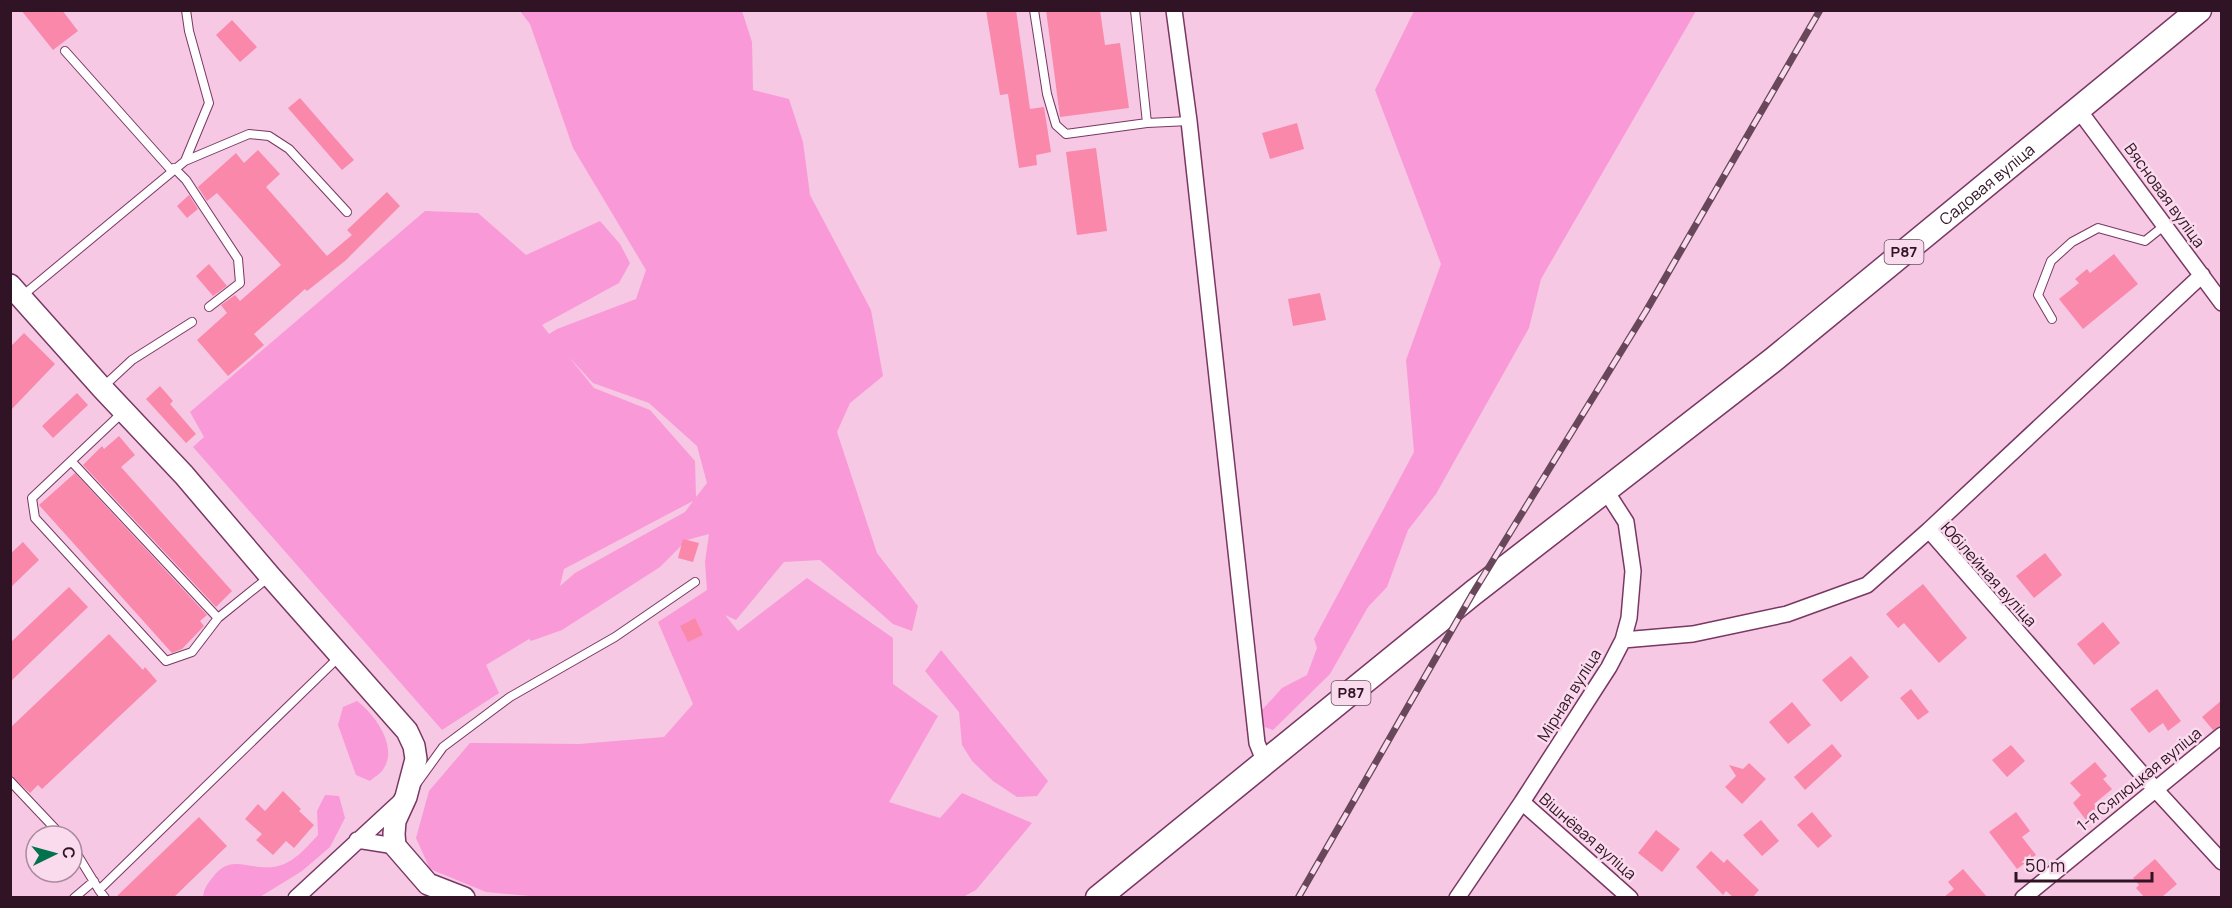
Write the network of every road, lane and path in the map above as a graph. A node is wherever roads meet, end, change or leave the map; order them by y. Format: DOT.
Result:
graph roads {
  1 [pos="186,10"];
  2 [pos="1034,10"];
  3 [pos="1135,10"];
  4 [pos="1174,10"];
  5 [pos="2199,10"];
  6 [pos="65,51"];
  7 [pos="2078,109"];
  8 [pos="1189,121"];
  9 [pos="1148,123"];
  10 [pos="185,161"];
  11 [pos="173,170"];
  12 [pos="347,212"];
  13 [pos="2165,225"];
  14 [pos="2202,276"];
  15 [pos="16,291"];
  16 [pos="2222,303"];
  17 [pos="209,307"];
  18 [pos="2052,320"];
  19 [pos="192,322"];
  20 [pos="102,388"];
  21 [pos="124,411"];
  22 [pos="72,462"];
  23 [pos="1606,491"];
  24 [pos="1929,530"];
  25 [pos="270,576"];
  26 [pos="695,582"];
  27 [pos="218,618"];
  28 [pos="1623,640"];
  29 [pos="341,655"];
  30 [pos="2222,735"];
  31 [pos="1265,763"];
  32 [pos="10,782"];
  33 [pos="2155,789"];
  34 [pos="406,797"];
  35 [pos="1522,802"];
  36 [pos="50,824"];
  37 [pos="357,840"];
  38 [pos="395,846"];
  39 [pos="2222,862"];
  40 [pos="84,865"];
  41 [pos="94,880"];
  42 [pos="99,890"];
  43 [pos="74,897"];
  44 [pos="105,897"];
  45 [pos="296,897"];
  46 [pos="464,897"];
  47 [pos="1098,897"];
  48 [pos="1456,897"];
  49 [pos="1630,897"];
  50 [pos="2023,897"];
  1 -- 10 [label="lane"];
  2 -- 9 [label="lane"];
  3 -- 9 [label="lane"];
  4 -- 8 [label="street"];
  5 -- 7 [label="main road, Садовая вуліца / Р87"];
  6 -- 11 [label="lane"];
  7 -- 13 [label="street, Вясновая вуліца"];
  7 -- 23 [label="main road, Садовая вуліца / Р87"];
  8 -- 9 [label="lane"];
  8 -- 31 [label="street"];
  10 -- 11 [label="lane"];
  10 -- 12 [label="lane"];
  11 -- 15 [label="lane"];
  11 -- 17 [label="lane"];
  13 -- 14 [label="street, Вясновая вуліца"];
  13 -- 18 [label="lane"];
  14 -- 16 [label="street, Вясновая вуліца"];
  14 -- 24 [label="street"];
  15 -- 20 [label="street"];
  19 -- 20 [label="lane"];
  20 -- 21 [label="street"];
  21 -- 22 [label="lane"];
  21 -- 25 [label="street"];
  22 -- 27 [label="lane"];
  22 -- 27 [label="lane"];
  23 -- 28 [label="street, Мірная вуліца"];
  23 -- 31 [label="main road, Р87"];
  24 -- 28 [label="street, Юбілейная вуліца"];
  24 -- 33 [label="street, Юбілейная вуліца"];
  25 -- 27 [label="lane"];
  25 -- 29 [label="street"];
  26 -- 34 [label="lane"];
  28 -- 35 [label="street, Мірная вуліца"];
  29 -- 34 [label="street"];
  29 -- 42 [label="lane"];
  30 -- 33 [label="street, 1-я Сялюцкая вуліца"];
  31 -- 47 [label="main road, Р87"];
  32 -- 36 [label="lane"];
  33 -- 39 [label="street, Юбілейная вуліца"];
  33 -- 50 [label="street, 1-я Сялюцкая вуліца"];
  34 -- 37 [label="street"];
  34 -- 38 [label="street"];
  35 -- 48 [label="street, Мірная вуліца"];
  35 -- 49 [label="street, Вішнёвая вуліца"];
  37 -- 38 [label="street"];
  37 -- 45 [label="street"];
  38 -- 46 [label="street"];
  40 -- 41 [label="lane"];
  41 -- 42 [label="lane"];
  41 -- 43 [label="lane"];
  42 -- 44 [label="lane"];
}
